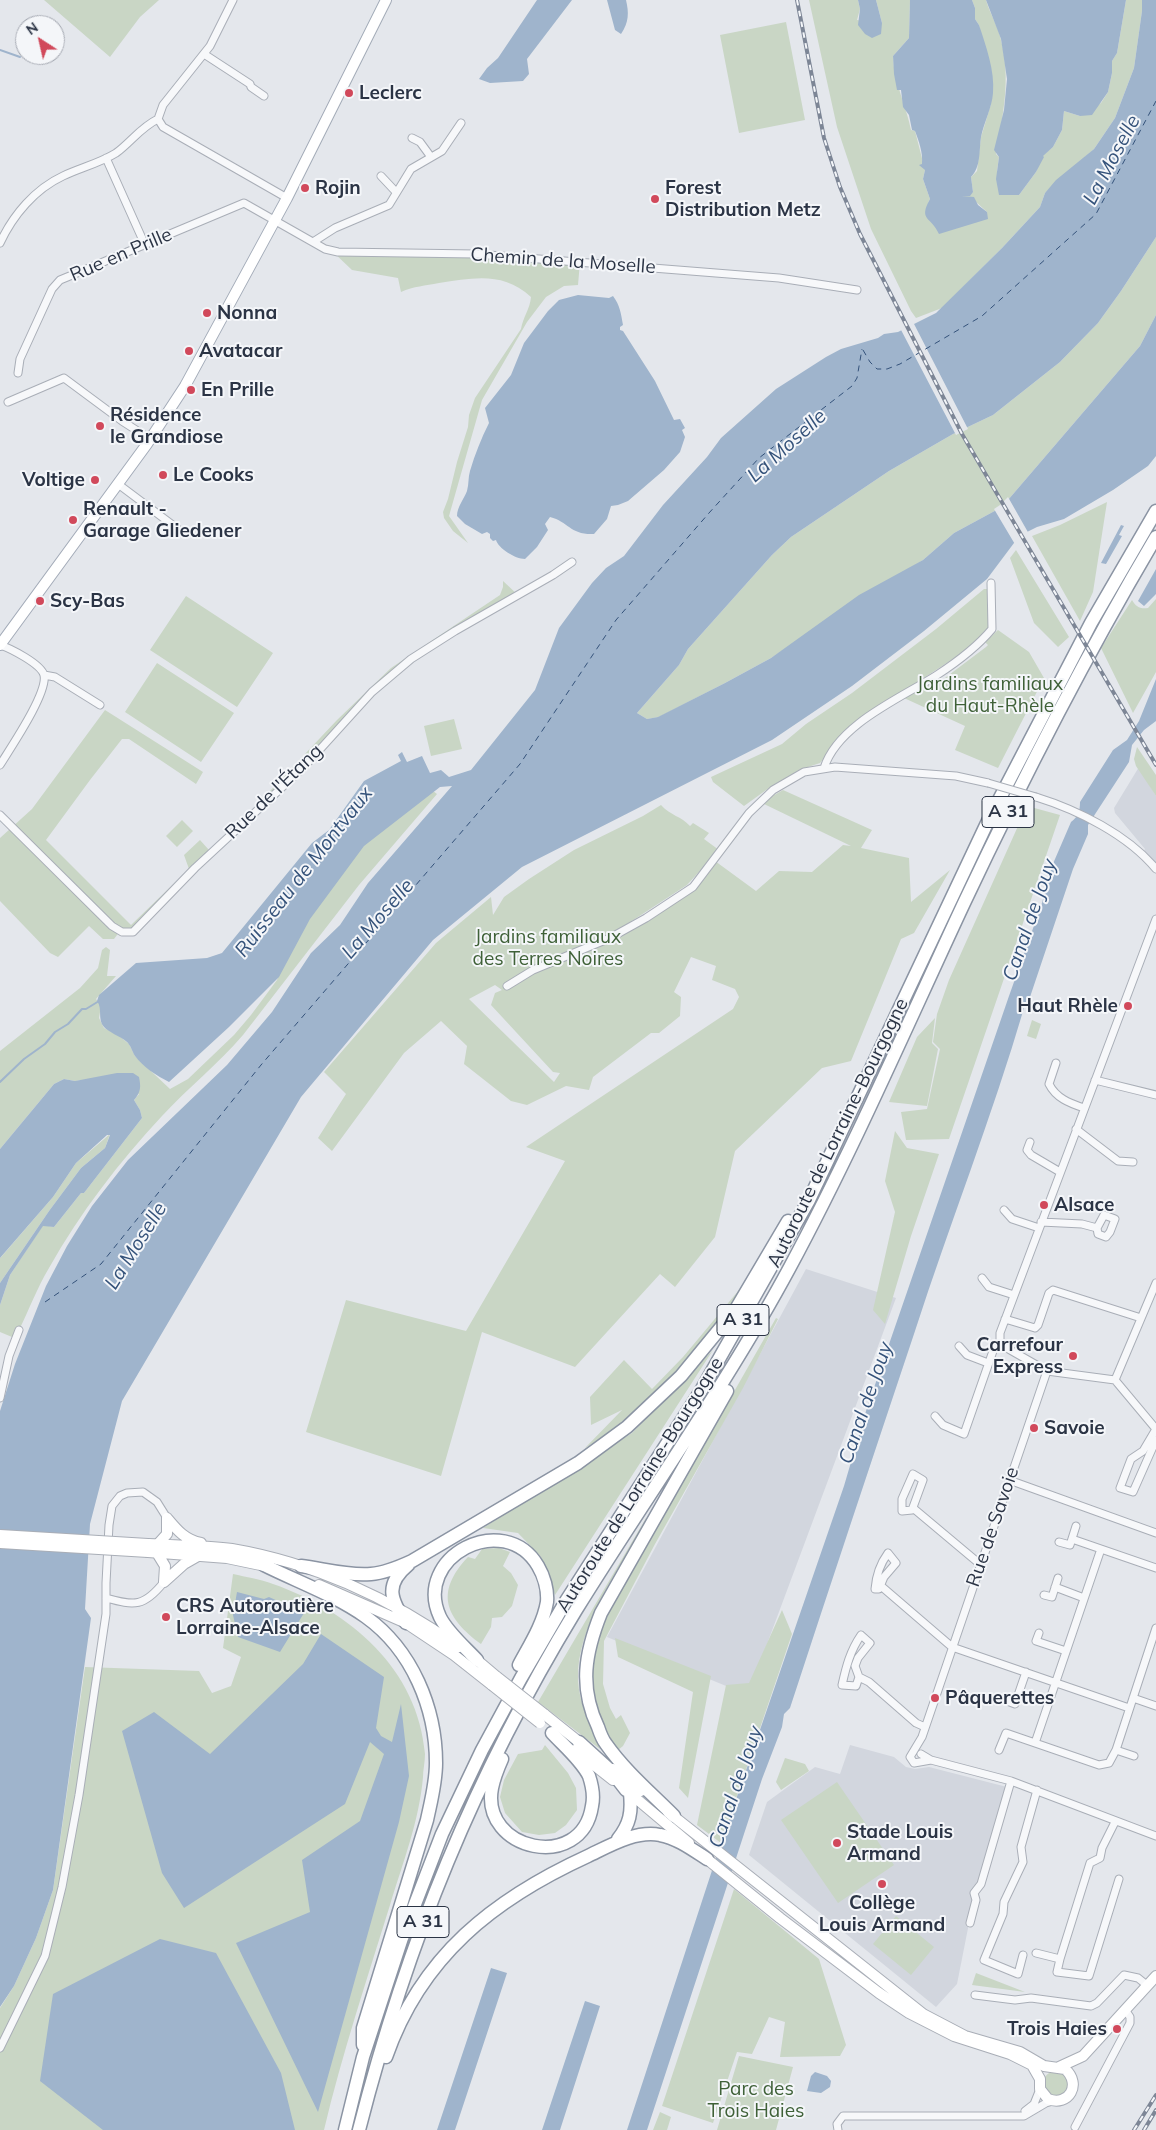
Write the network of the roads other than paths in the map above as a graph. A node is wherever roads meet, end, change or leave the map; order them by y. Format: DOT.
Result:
graph roads {
  1 [pos="234,0"];
  2 [pos="386,0"];
  3 [pos="204,54"];
  4 [pos="264,96"];
  5 [pos="158,119"];
  6 [pos="461,123"];
  7 [pos="412,138"];
  8 [pos="106,158"];
  9 [pos="431,158"];
  10 [pos="381,176"];
  11 [pos="396,192"];
  12 [pos="287,198"];
  13 [pos="275,220"];
  14 [pos="0,242"];
  15 [pos="313,242"];
  16 [pos="145,245"];
  17 [pos="857,290"];
  18 [pos="18,373"];
  19 [pos="8,402"];
  20 [pos="150,439"];
  21 [pos="118,484"];
  22 [pos="1156,511"];
  23 [pos="178,529"];
  24 [pos="1156,537"];
  25 [pos="572,562"];
  26 [pos="991,583"];
  27 [pos="0,645"];
  28 [pos="44,676"];
  29 [pos="100,705"];
  30 [pos="0,765"];
  31 [pos="824,768"];
  32 [pos="0,814"];
  33 [pos="1156,869"];
  34 [pos="1156,919"];
  35 [pos="507,986"];
  36 [pos="1056,1063"];
  37 [pos="1095,1080"];
  38 [pos="1156,1095"];
  39 [pos="1084,1108"];
  40 [pos="848,1117"];
  41 [pos="1076,1129"];
  42 [pos="1030,1142"];
  43 [pos="1133,1162"];
  44 [pos="1060,1172"];
  45 [pos="1004,1210"];
  46 [pos="1040,1225"];
  47 [pos="1097,1228"];
  48 [pos="982,1278"];
  49 [pos="1156,1283"];
  50 [pos="1014,1295"];
  51 [pos="1141,1318"];
  52 [pos="1005,1319"];
  53 [pos="19,1330"];
  54 [pos="753,1333"];
  55 [pos="1000,1342"];
  56 [pos="959,1346"];
  57 [pos="988,1363"];
  58 [pos="1047,1371"];
  59 [pos="1115,1380"];
  60 [pos="0,1398"];
  61 [pos="935,1416"];
  62 [pos="1156,1429"];
  63 [pos="1156,1440"];
  64 [pos="1147,1451"];
  65 [pos="1009,1480"];
  66 [pos="905,1493"];
  67 [pos="916,1500"];
  68 [pos="913,1508"];
  69 [pos="167,1518"];
  70 [pos="1076,1526"];
  71 [pos="1156,1533"];
  72 [pos="0,1535"];
  73 [pos="1072,1538"];
  74 [pos="1059,1542"];
  75 [pos="0,1543"];
  76 [pos="152,1549"];
  77 [pos="229,1549"];
  78 [pos="1101,1549"];
  79 [pos="198,1556"];
  80 [pos="412,1561"];
  81 [pos="264,1565"];
  82 [pos="980,1565"];
  83 [pos="301,1566"];
  84 [pos="1156,1568"];
  85 [pos="1058,1578"];
  86 [pos="164,1582"];
  87 [pos="881,1586"];
  88 [pos="1055,1587"];
  89 [pos="1044,1595"];
  90 [pos="106,1598"];
  91 [pos="1084,1598"];
  92 [pos="396,1606"];
  93 [pos="406,1623"];
  94 [pos="1156,1628"];
  95 [pos="1040,1632"];
  96 [pos="1153,1645"];
  97 [pos="952,1647"];
  98 [pos="1066,1651"];
  99 [pos="477,1660"];
  100 [pos="1026,1672"];
  101 [pos="859,1677"];
  102 [pos="495,1681"];
  103 [pos="1055,1683"];
  104 [pos="1133,1698"];
  105 [pos="1007,1701"];
  106 [pos="1156,1706"];
  107 [pos="1129,1708"];
  108 [pos="542,1718"];
  109 [pos="512,1724"];
  110 [pos="925,1727"];
  111 [pos="552,1733"];
  112 [pos="579,1742"];
  113 [pos="1035,1742"];
  114 [pos="999,1750"];
  115 [pos="1116,1750"];
  116 [pos="1134,1756"];
  117 [pos="1010,1781"];
  118 [pos="1037,1790"];
  119 [pos="628,1792"];
  120 [pos="674,1816"];
  121 [pos="1115,1822"];
  122 [pos="442,1834"];
  123 [pos="1156,1836"];
  124 [pos="618,1839"];
  125 [pos="710,1853"];
  126 [pos="1119,1879"];
  127 [pos="970,1923"];
  128 [pos="1036,1953"];
  129 [pos="1023,1955"];
  130 [pos="1060,1959"];
  131 [pos="1156,1976"];
  132 [pos="1148,1986"];
  133 [pos="974,1995"];
  134 [pos="1126,2011"];
  135 [pos="0,2048"];
  136 [pos="1083,2056"];
  137 [pos="363,2057"];
  138 [pos="1055,2068"];
  139 [pos="1073,2080"];
  140 [pos="1040,2084"];
  141 [pos="1054,2101"];
  142 [pos="1015,2114"];
  143 [pos="1075,2127"];
  144 [pos="345,2130"];
  145 [pos="360,2130"];
  146 [pos="838,2130"];
  1 -- 3 [label="street"];
  2 -- 12 [label="main road"];
  3 -- 4 [label="street"];
  3 -- 5 [label="street"];
  5 -- 8 [label="street"];
  5 -- 12 [label="street"];
  6 -- 9 [label="street"];
  7 -- 9 [label="street"];
  8 -- 14 [label="street"];
  8 -- 16 [label="street"];
  9 -- 11 [label="street"];
  10 -- 11 [label="street"];
  11 -- 15 [label="street"];
  12 -- 13 [label="main road"];
  13 -- 15 [label="street, Chemin de la Moselle"];
  13 -- 16 [label="street, Rue en Prille"];
  13 -- 20 [label="main road"];
  15 -- 17 [label="street, Chemin de la Moselle"];
  16 -- 18 [label="street, Rue en Prille"];
  19 -- 20 [label="street"];
  20 -- 21 [label="main road"];
  21 -- 23 [label="street"];
  21 -- 27 [label="main road"];
  22 -- 40 [label="highway, Autoroute de Lorraine-Bourgogne / A 31"];
  24 -- 54 [label="highway, Autoroute de Lorraine-Bourgogne / A 31"];
  25 -- 32 [label="street, Rue de l'Étang"];
  26 -- 31 [label="street"];
  27 -- 28 [label="street"];
  28 -- 29 [label="street"];
  28 -- 30 [label="street"];
  31 -- 33 [label="street, bridge"];
  31 -- 35 [label="street"];
  34 -- 37 [label="street"];
  36 -- 39 [label="street"];
  37 -- 38 [label="street"];
  37 -- 39 [label="street"];
  39 -- 41 [label="street"];
  40 -- 80 [label="highway"];
  40 -- 122 [label="highway, Autoroute de Lorraine-Bourgogne / A 31"];
  41 -- 43 [label="street"];
  41 -- 44 [label="street"];
  42 -- 44 [label="street"];
  44 -- 46 [label="street"];
  45 -- 46 [label="street"];
  46 -- 47 [label="street"];
  46 -- 50 [label="street"];
  48 -- 50 [label="street"];
  49 -- 51 [label="street"];
  50 -- 52 [label="street"];
  51 -- 52 [label="street"];
  51 -- 59 [label="street"];
  52 -- 55 [label="street"];
  53 -- 60 [label="street"];
  54 -- 109 [label="highway, Autoroute de Lorraine-Bourgogne / A 31"];
  54 -- 120 [label="highway"];
  55 -- 57 [label="street"];
  55 -- 58 [label="street"];
  56 -- 57 [label="street"];
  57 -- 61 [label="street"];
  58 -- 59 [label="street"];
  58 -- 65 [label="street, Rue de Savoie"];
  59 -- 62 [label="street"];
  62 -- 64 [label="street"];
  63 -- 64 [label="street"];
  64 -- 64 [label="street"];
  65 -- 71 [label="street"];
  65 -- 82 [label="street, Rue de Savoie"];
  66 -- 67 [label="street"];
  66 -- 67 [label="street"];
  66 -- 68 [label="street"];
  67 -- 68 [label="street"];
  68 -- 82 [label="street"];
  69 -- 76 [label="main road"];
  69 -- 77 [label="main road"];
  69 -- 90 [label="street"];
  70 -- 73 [label="street"];
  72 -- 76 [label="main road, bridge"];
  73 -- 74 [label="street"];
  73 -- 78 [label="street"];
  75 -- 76 [label="main road, bridge"];
  76 -- 77 [label="main road"];
  76 -- 79 [label="main road"];
  76 -- 86 [label="main road"];
  77 -- 83 [label="main road"];
  78 -- 84 [label="street"];
  78 -- 91 [label="street"];
  79 -- 81 [label="main road"];
  79 -- 86 [label="main road"];
  80 -- 83 [label="highway"];
  80 -- 92 [label="highway"];
  81 -- 93 [label="main road"];
  81 -- 137 [label="highway"];
  82 -- 97 [label="street, Rue de Savoie"];
  83 -- 92 [label="main road"];
  85 -- 88 [label="street"];
  86 -- 90 [label="street"];
  87 -- 87 [label="street"];
  87 -- 97 [label="street"];
  88 -- 89 [label="street"];
  88 -- 91 [label="street"];
  90 -- 135 [label="street"];
  91 -- 98 [label="street"];
  92 -- 93 [label="highway"];
  92 -- 99 [label="main road"];
  93 -- 102 [label="main road"];
  94 -- 96 [label="street"];
  95 -- 98 [label="street"];
  96 -- 104 [label="street"];
  97 -- 100 [label="street"];
  97 -- 110 [label="street, Rue de Savoie"];
  98 -- 103 [label="street"];
  99 -- 102 [label="main road"];
  99 -- 122 [label="highway"];
  100 -- 103 [label="street"];
  100 -- 105 [label="street"];
  101 -- 101 [label="street"];
  101 -- 110 [label="street"];
  102 -- 108 [label="main road, bridge"];
  103 -- 107 [label="street"];
  103 -- 113 [label="street"];
  104 -- 106 [label="street"];
  104 -- 107 [label="street"];
  107 -- 115 [label="street"];
  108 -- 111 [label="main road"];
  108 -- 112 [label="main road"];
  109 -- 111 [label="highway"];
  109 -- 145 [label="highway, Autoroute de Lorraine-Bourgogne / A 31"];
  110 -- 117 [label="street, Rue de Savoie"];
  111 -- 119 [label="main road"];
  112 -- 119 [label="highway"];
  112 -- 120 [label="main road"];
  113 -- 114 [label="street"];
  113 -- 115 [label="street"];
  115 -- 116 [label="street"];
  117 -- 118 [label="street"];
  117 -- 127 [label="street"];
  118 -- 121 [label="street"];
  118 -- 129 [label="street"];
  119 -- 124 [label="highway"];
  119 -- 125 [label="main road"];
  120 -- 125 [label="main road"];
  121 -- 123 [label="street"];
  121 -- 130 [label="street"];
  122 -- 137 [label="highway, Autoroute de Lorraine-Bourgogne / A 31"];
  125 -- 138 [label="main road"];
  125 -- 140 [label="main road"];
  125 -- 145 [label="highway"];
  126 -- 130 [label="street"];
  128 -- 130 [label="street"];
  131 -- 132 [label="main road"];
  132 -- 133 [label="street"];
  132 -- 134 [label="main road"];
  134 -- 136 [label="main road"];
  134 -- 143 [label="street"];
  136 -- 138 [label="main road"];
  136 -- 139 [label="main road"];
  137 -- 144 [label="highway, Autoroute de Lorraine-Bourgogne / A 31"];
  138 -- 139 [label="main road"];
  138 -- 140 [label="main road"];
  139 -- 141 [label="main road"];
  140 -- 141 [label="main road"];
  140 -- 142 [label="street"];
  141 -- 142 [label="street"];
  142 -- 146 [label="street"];
}
